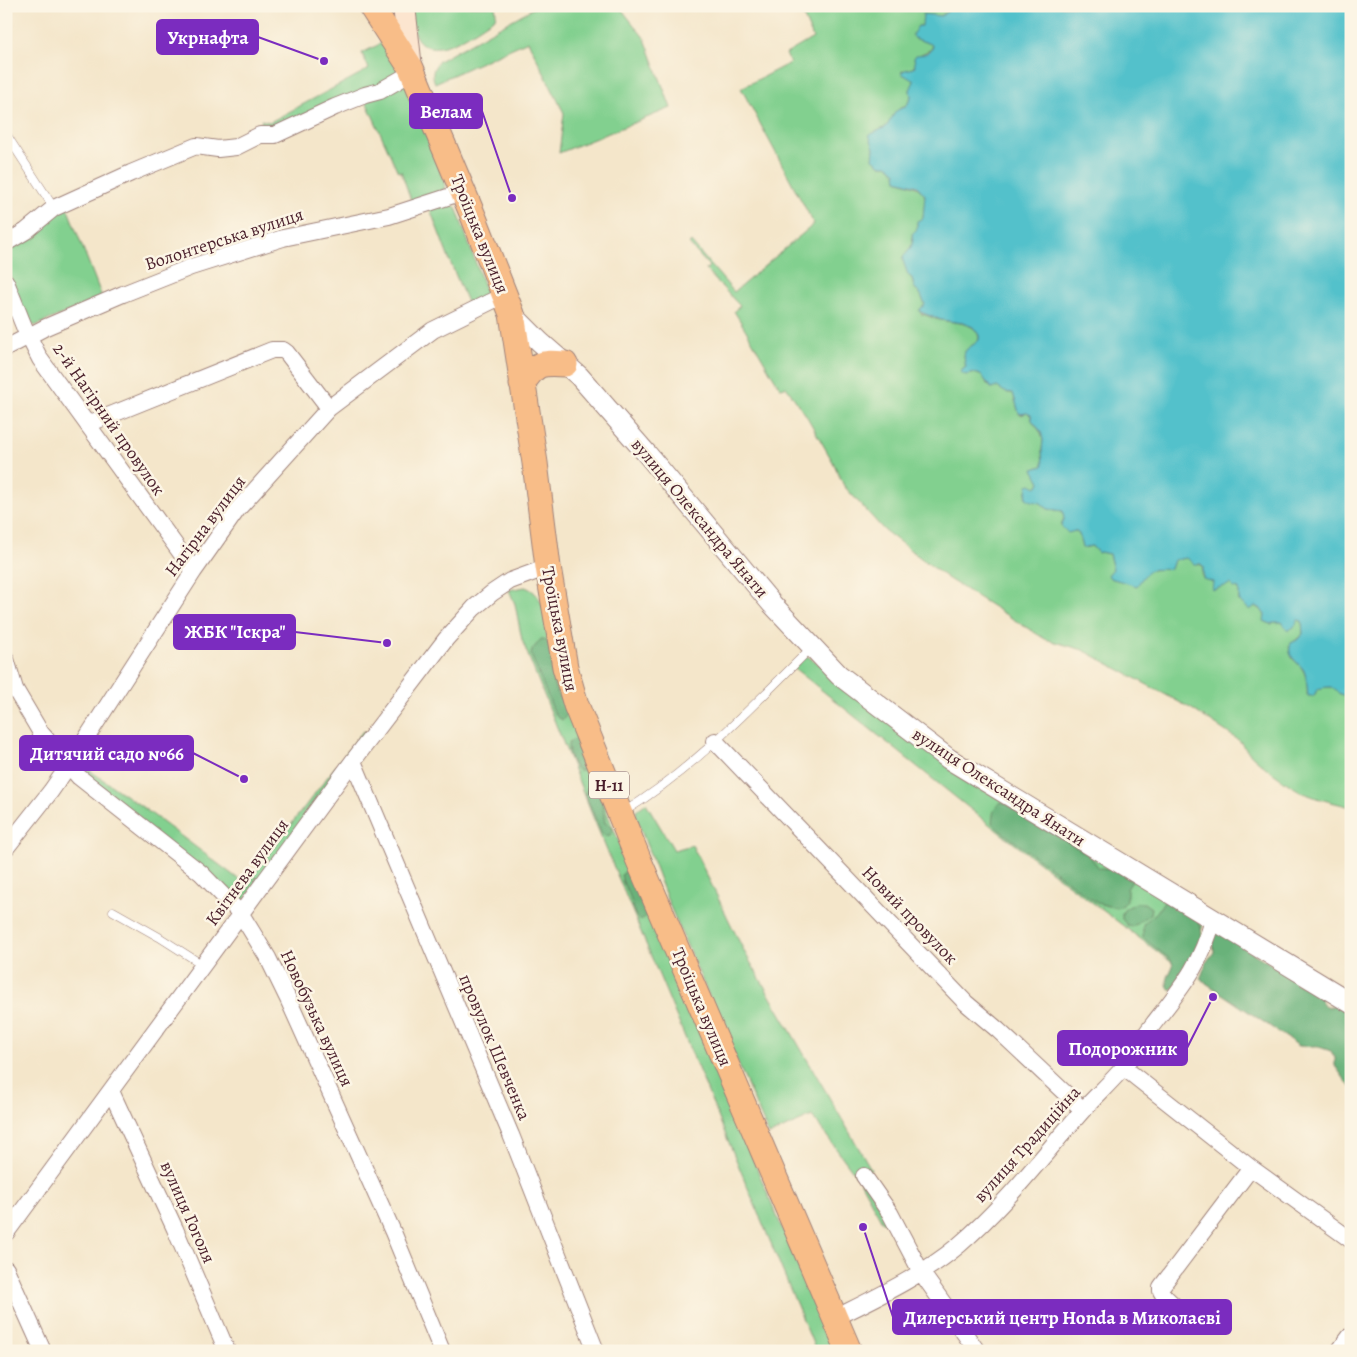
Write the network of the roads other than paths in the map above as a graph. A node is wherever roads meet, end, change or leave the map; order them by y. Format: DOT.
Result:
graph roads {
  1 [pos="371,6"];
  2 [pos="404,6"];
  3 [pos="412,70"];
  4 [pos="6,134"];
  5 [pos="463,192"];
  6 [pos="54,208"];
  7 [pos="6,243"];
  8 [pos="6,282"];
  9 [pos="508,304"];
  10 [pos="30,337"];
  11 [pos="6,348"];
  12 [pos="565,364"];
  13 [pos="522,384"];
  14 [pos="329,408"];
  15 [pos="88,424"];
  16 [pos="548,567"];
  17 [pos="194,571"];
  18 [pos="812,647"];
  19 [pos="6,659"];
  20 [pos="715,741"];
  21 [pos="353,761"];
  22 [pos="69,765"];
  23 [pos="620,814"];
  24 [pos="6,848"];
  25 [pos="112,911"];
  26 [pos="241,914"];
  27 [pos="1213,920"];
  28 [pos="203,965"];
  29 [pos="1351,1003"];
  30 [pos="1123,1067"];
  31 [pos="111,1091"];
  32 [pos="1083,1110"];
  33 [pos="1251,1168"];
  34 [pos="864,1176"];
  35 [pos="6,1233"];
  36 [pos="1351,1240"];
  37 [pos="6,1269"];
  38 [pos="921,1272"];
  39 [pos="835,1318"];
  40 [pos="1188,1319"];
  41 [pos="1351,1335"];
  42 [pos="42,1351"];
  43 [pos="226,1351"];
  44 [pos="442,1351"];
  45 [pos="596,1351"];
  46 [pos="849,1351"];
  47 [pos="977,1351"];
  48 [pos="1339,1351"];
  1 -- 3 [label="main road, Троїцька вулиця / Н-11"];
  2 -- 3 [label="main road"];
  3 -- 5 [label="main road, Троїцька вулиця / Н-11"];
  3 -- 6 [label="street"];
  4 -- 6 [label="lane"];
  5 -- 9 [label="main road, Троїцька вулиця / Н-11"];
  5 -- 10 [label="street, Волонтерська вулиця"];
  6 -- 7 [label="street"];
  8 -- 10 [label="street, 2-й Нагірний провулок"];
  9 -- 12 [label="street, вулиця Олександра Янати"];
  9 -- 13 [label="main road, Троїцька вулиця / Н-11"];
  9 -- 14 [label="street, Нагірна вулиця"];
  10 -- 11 [label="street, Волонтерська вулиця"];
  10 -- 15 [label="street, 2-й Нагірний провулок"];
  12 -- 13 [label="main road"];
  12 -- 18 [label="street, вулиця Олександра Янати"];
  13 -- 16 [label="main road, Троїцька вулиця / Н-11"];
  14 -- 15 [label="street"];
  14 -- 17 [label="street, Нагірна вулиця"];
  15 -- 17 [label="street, 2-й Нагірний провулок"];
  16 -- 21 [label="street, Квітнева вулиця"];
  16 -- 23 [label="main road, Троїцька вулиця / Н-11"];
  17 -- 22 [label="street, Нагірна вулиця"];
  18 -- 20 [label="lane"];
  18 -- 27 [label="street, вулиця Олександра Янати"];
  19 -- 22 [label="street, Новобузька вулиця"];
  20 -- 23 [label="lane"];
  20 -- 32 [label="street, Новий провулок"];
  21 -- 26 [label="street, Квітнева вулиця"];
  21 -- 45 [label="street, провулок Шевченка"];
  22 -- 24 [label="street, Нагірна вулиця"];
  22 -- 26 [label="street, Новобузька вулиця"];
  23 -- 39 [label="main road, Троїцька вулиця / Н-11"];
  25 -- 28 [label="lane"];
  26 -- 28 [label="street, Квітнева вулиця"];
  26 -- 44 [label="street, Новобузька вулиця"];
  27 -- 29 [label="street, вулиця Олександра Янати"];
  27 -- 30 [label="street, вулиця Традиційна"];
  28 -- 31 [label="street, Квітнева вулиця"];
  30 -- 32 [label="street, вулиця Традиційна"];
  30 -- 33 [label="street"];
  31 -- 35 [label="street, Квітнева вулиця"];
  31 -- 43 [label="street, вулиця Гоголя"];
  32 -- 38 [label="street, вулиця Традиційна"];
  33 -- 36 [label="street"];
  33 -- 40 [label="street"];
  34 -- 38 [label="street"];
  37 -- 42 [label="street"];
  38 -- 39 [label="street, вулиця Традиційна"];
  38 -- 47 [label="street"];
  39 -- 46 [label="main road, Троїцька вулиця / Н-11"];
  41 -- 48 [label="street"];
}
